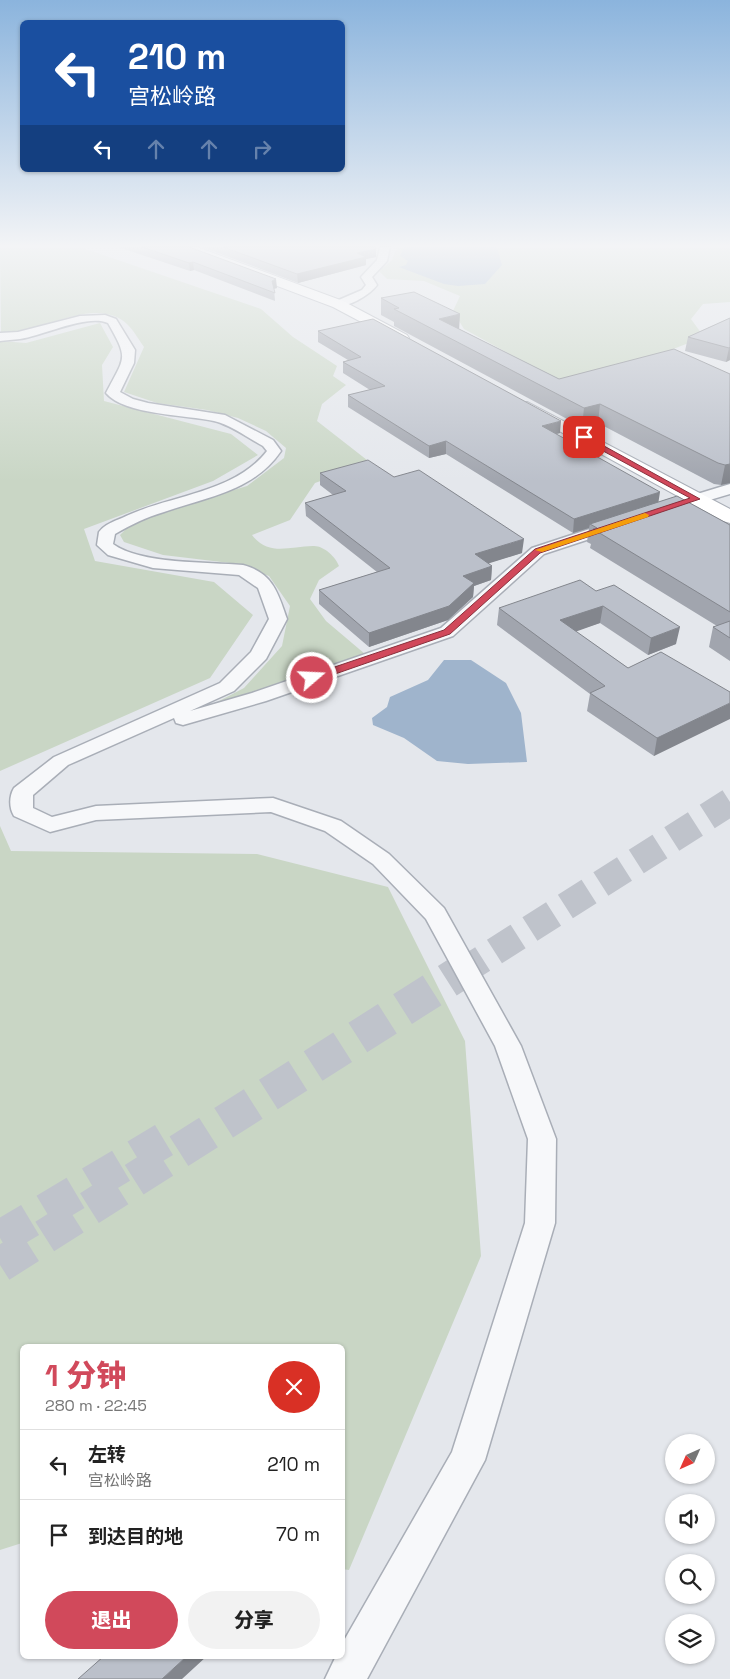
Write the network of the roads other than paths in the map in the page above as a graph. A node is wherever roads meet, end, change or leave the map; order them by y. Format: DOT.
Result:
graph roads {
  1 [pos="57,325"];
  2 [pos="115,325"];
  3 [pos="378,325"];
  4 [pos="0,337"];
  5 [pos="415,345"];
  6 [pos="511,398"];
  7 [pos="730,489"];
  8 [pos="696,499"];
  9 [pos="659,511"];
  10 [pos="730,517"];
  11 [pos="631,520"];
  12 [pos="61,761"];
  13 [pos="345,1679"];
  1 -- 4 [label="street"];
  2 -- 12 [label="street"];
  3 -- 5 [label="street"];
  6 -- 8 [label="street"];
  7 -- 8 [label="street"];
  8 -- 9 [label="street"];
  8 -- 10 [label="street"];
  11 -- 12 [label="street"];
  12 -- 13 [label="street"];
}
